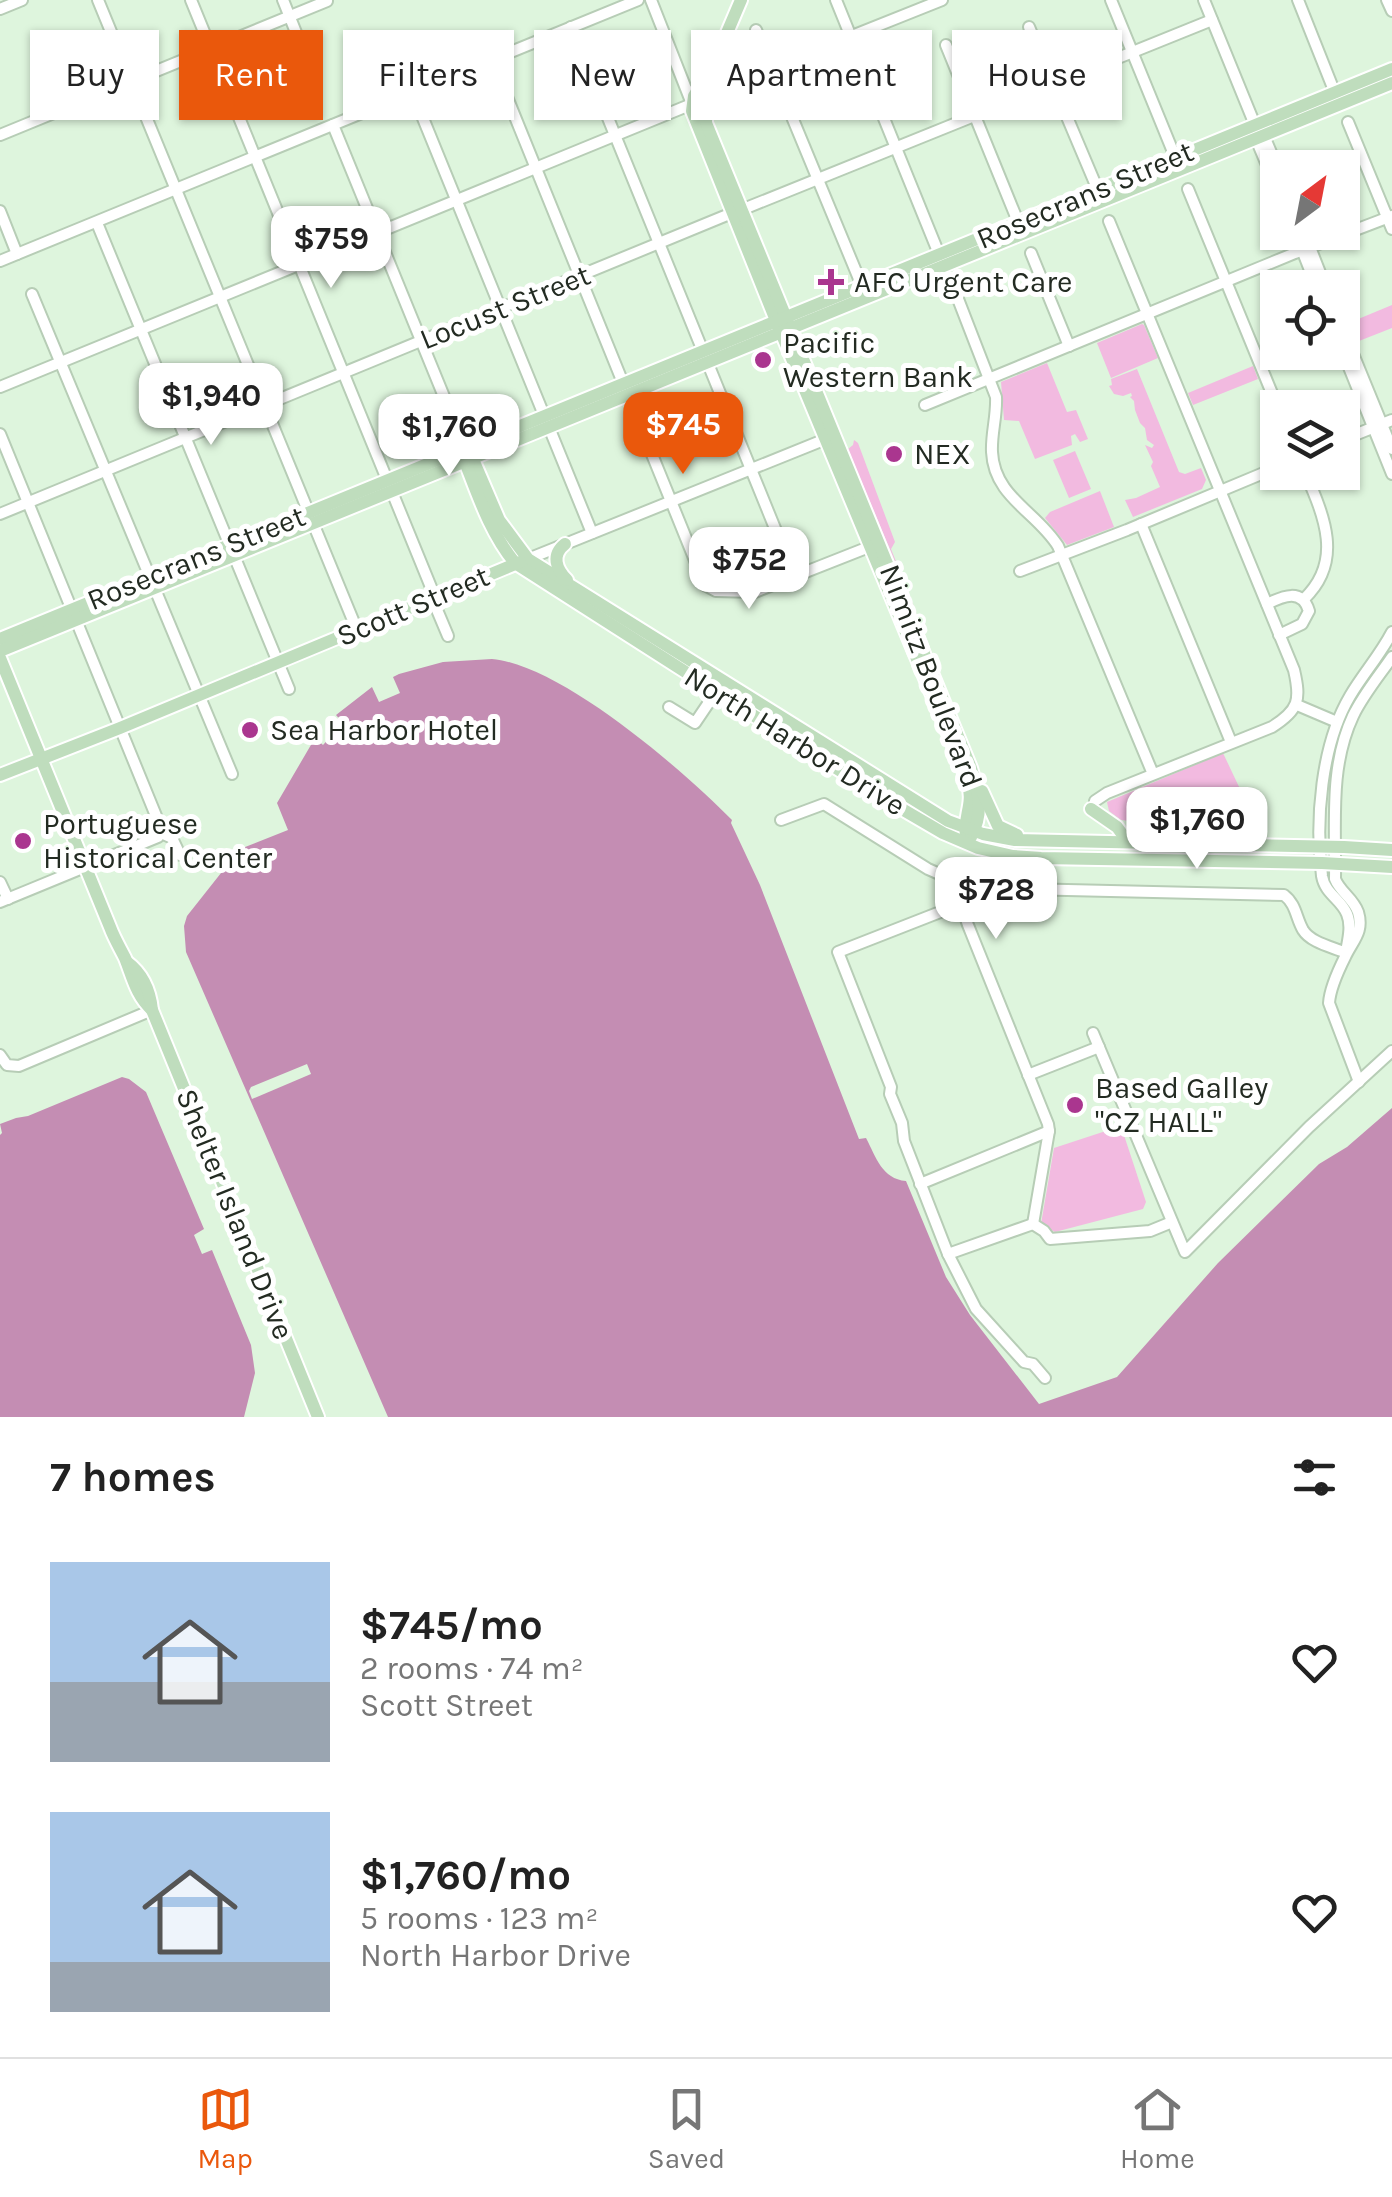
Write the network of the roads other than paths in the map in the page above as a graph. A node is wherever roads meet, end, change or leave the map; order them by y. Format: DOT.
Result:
graph roads {
  1 [pos="22,0"];
  2 [pos="98,0"];
  3 [pos="191,0"];
  4 [pos="283,0"];
  5 [pos="638,0"];
  6 [pos="651,0"];
  7 [pos="741,0"];
  8 [pos="750,0"];
  9 [pos="836,0"];
  10 [pos="942,0"];
  11 [pos="1111,0"];
  12 [pos="1204,0"];
  13 [pos="1298,0"];
  14 [pos="1387,0"];
  15 [pos="327,1"];
  16 [pos="928,2"];
  17 [pos="4,5"];
  18 [pos="1392,11"];
  19 [pos="289,16"];
  20 [pos="1212,20"];
  21 [pos="571,27"];
  22 [pos="1029,27"];
  23 [pos="111,30"];
  24 [pos="204,30"];
  25 [pos="255,30"];
  26 [pos="295,30"];
  27 [pos="728,30"];
  28 [pos="848,30"];
  29 [pos="868,30"];
  30 [pos="1030,30"];
  31 [pos="946,45"];
  32 [pos="514,51"];
  33 [pos="1132,52"];
  34 [pos="1122,56"];
  35 [pos="952,60"];
  36 [pos="1392,69"];
  37 [pos="1392,83"];
  38 [pos="1335,93"];
  39 [pos="691,101"];
  40 [pos="691,104"];
  41 [pos="514,114"];
  42 [pos="37,120"];
  43 [pos="148,120"];
  44 [pos="240,120"];
  45 [pos="345,120"];
  46 [pos="423,120"];
  47 [pos="695,120"];
  48 [pos="702,120"];
  49 [pos="793,120"];
  50 [pos="884,120"];
  51 [pos="960,120"];
  52 [pos="976,120"];
  53 [pos="1069,120"];
  54 [pos="1348,122"];
  55 [pos="333,125"];
  56 [pos="708,129"];
  57 [pos="1258,133"];
  58 [pos="0,135"];
  59 [pos="615,136"];
  60 [pos="895,148"];
  61 [pos="1264,150"];
  62 [pos="1267,150"];
  63 [pos="255,156"];
  64 [pos="1178,164"];
  65 [pos="536,168"];
  66 [pos="817,179"];
  67 [pos="175,189"];
  68 [pos="1188,189"];
  69 [pos="1100,195"];
  70 [pos="457,200"];
  71 [pos="0,211"];
  72 [pos="737,211"];
  73 [pos="1109,221"];
  74 [pos="1390,221"];
  75 [pos="97,222"];
  76 [pos="1021,228"];
  77 [pos="1360,231"];
  78 [pos="377,233"];
  79 [pos="658,243"];
  80 [pos="1306,250"];
  81 [pos="1031,253"];
  82 [pos="17,254"];
  83 [pos="941,260"];
  84 [pos="0,261"];
  85 [pos="299,264"];
  86 [pos="1312,270"];
  87 [pos="1317,270"];
  88 [pos="580,276"];
  89 [pos="1226,282"];
  90 [pos="862,286"];
  91 [pos="953,286"];
  92 [pos="32,294"];
  93 [pos="220,297"];
  94 [pos="501,309"];
  95 [pos="1148,314"];
  96 [pos="784,324"];
  97 [pos="141,329"];
  98 [pos="422,341"];
  99 [pos="1069,346"];
  100 [pos="705,357"];
  101 [pos="62,362"];
  102 [pos="1353,370"];
  103 [pos="1360,370"];
  104 [pos="344,373"];
  105 [pos="990,379"];
  106 [pos="0,387"];
  107 [pos="626,389"];
  108 [pos="1271,390"];
  109 [pos="925,405"];
  110 [pos="265,406"];
  111 [pos="547,421"];
  112 [pos="1382,424"];
  113 [pos="0,434"];
  114 [pos="186,438"];
  115 [pos="826,439"];
  116 [pos="1392,450"];
  117 [pos="467,454"];
  118 [pos="107,470"];
  119 [pos="751,470"];
  120 [pos="1392,474"];
  121 [pos="1260,475"];
  122 [pos="390,486"];
  123 [pos="1311,490"];
  124 [pos="1221,492"];
  125 [pos="28,502"];
  126 [pos="672,502"];
  127 [pos="0,514"];
  128 [pos="310,518"];
  129 [pos="1141,524"];
  130 [pos="592,533"];
  131 [pos="565,544"];
  132 [pos="874,545"];
  133 [pos="232,550"];
  134 [pos="1062,555"];
  135 [pos="521,561"];
  136 [pos="1020,571"];
  137 [pos="794,575"];
  138 [pos="536,578"];
  139 [pos="476,580"];
  140 [pos="153,583"];
  141 [pos="576,588"];
  142 [pos="436,597"];
  143 [pos="1304,599"];
  144 [pos="1267,604"];
  145 [pos="74,615"];
  146 [pos="357,630"];
  147 [pos="1392,632"];
  148 [pos="451,634"];
  149 [pos="1280,635"];
  150 [pos="0,639"];
  151 [pos="0,654"];
  152 [pos="1392,657"];
  153 [pos="278,662"];
  154 [pos="720,686"];
  155 [pos="288,688"];
  156 [pos="198,695"];
  157 [pos="1296,704"];
  158 [pos="669,707"];
  159 [pos="1337,722"];
  160 [pos="120,728"];
  161 [pos="1231,742"];
  162 [pos="41,759"];
  163 [pos="971,768"];
  164 [pos="232,774"];
  165 [pos="1152,774"];
  166 [pos="0,775"];
  167 [pos="1093,805"];
  168 [pos="780,820"];
  169 [pos="161,832"];
  170 [pos="969,834"];
  171 [pos="1034,840"];
  172 [pos="1128,842"];
  173 [pos="1328,846"];
  174 [pos="1392,850"];
  175 [pos="180,855"];
  176 [pos="1329,863"];
  177 [pos="84,867"];
  178 [pos="1392,867"];
  179 [pos="953,880"];
  180 [pos="0,882"];
  181 [pos="1009,891"];
  182 [pos="4,901"];
  183 [pos="961,907"];
  184 [pos="1346,953"];
  185 [pos="152,1010"];
  186 [pos="1093,1033"];
  187 [pos="1099,1047"];
  188 [pos="1392,1051"];
  189 [pos="0,1055"];
  190 [pos="1028,1075"];
  191 [pos="1359,1082"];
  192 [pos="1049,1131"];
  193 [pos="920,1184"];
  194 [pos="1172,1222"];
  195 [pos="1033,1224"];
  196 [pos="948,1254"];
  197 [pos="1045,1378"];
  198 [pos="318,1417"];
  1 -- 17 [label="street"];
  2 -- 23 [label="street"];
  3 -- 24 [label="street"];
  4 -- 19 [label="street"];
  5 -- 21 [label="street"];
  6 -- 39 [label="street"];
  7 -- 27 [label="main road"];
  8 -- 56 [label="main road, Nimitz Boulevard"];
  9 -- 28 [label="street"];
  10 -- 16 [label="street"];
  11 -- 33 [label="street"];
  12 -- 20 [label="street"];
  13 -- 38 [label="street"];
  14 -- 18 [label="street"];
  15 -- 19 [label="street"];
  16 -- 29 [label="street"];
  19 -- 25 [label="street"];
  19 -- 26 [label="street"];
  20 -- 33 [label="street, Locust Street"];
  20 -- 57 [label="street"];
  21 -- 32 [label="street"];
  21 -- 59 [label="street"];
  22 -- 30 [label="street"];
  31 -- 35 [label="street"];
  33 -- 34 [label="street, Locust Street"];
  33 -- 64 [label="street"];
  36 -- 38 [label="main road, Rosecrans Street"];
  37 -- 57 [label="main road, Rosecrans Street"];
  38 -- 57 [label="main road, Rosecrans Street"];
  40 -- 59 [label="street"];
  41 -- 65 [label="street"];
  42 -- 58 [label="street"];
  43 -- 67 [label="street"];
  44 -- 63 [label="street"];
  45 -- 55 [label="street"];
  46 -- 70 [label="street"];
  47 -- 72 [label="main road, Nimitz Boulevard"];
  48 -- 56 [label="main road"];
  49 -- 66 [label="street"];
  50 -- 60 [label="street"];
  51 -- 60 [label="street, Locust Street"];
  52 -- 76 [label="street"];
  53 -- 69 [label="street"];
  54 -- 74 [label="street"];
  55 -- 63 [label="street"];
  55 -- 78 [label="street"];
  56 -- 72 [label="main road, Nimitz Boulevard"];
  57 -- 61 [label="street"];
  57 -- 62 [label="street"];
  57 -- 64 [label="main road, Rosecrans Street"];
  59 -- 65 [label="street"];
  59 -- 79 [label="street"];
  60 -- 66 [label="street, Locust Street"];
  60 -- 83 [label="street"];
  63 -- 67 [label="street"];
  63 -- 85 [label="street"];
  64 -- 69 [label="main road, Rosecrans Street"];
  65 -- 70 [label="street"];
  65 -- 88 [label="street"];
  66 -- 72 [label="street, Locust Street"];
  66 -- 90 [label="street"];
  67 -- 75 [label="street"];
  67 -- 93 [label="street"];
  68 -- 89 [label="street"];
  69 -- 76 [label="main road, Rosecrans Street"];
  70 -- 78 [label="street"];
  70 -- 94 [label="street"];
  71 -- 82 [label="street"];
  72 -- 79 [label="street, Locust Street"];
  72 -- 96 [label="main road, Nimitz Boulevard"];
  73 -- 95 [label="street"];
  74 -- 77 [label="street"];
  75 -- 82 [label="street"];
  75 -- 97 [label="street"];
  76 -- 83 [label="main road, Rosecrans Street"];
  78 -- 85 [label="street"];
  78 -- 98 [label="street"];
  79 -- 88 [label="street, Locust Street"];
  79 -- 100 [label="street"];
  80 -- 86 [label="street"];
  80 -- 87 [label="street"];
  80 -- 89 [label="street"];
  81 -- 99 [label="street"];
  82 -- 84 [label="street"];
  83 -- 90 [label="main road, Rosecrans Street"];
  83 -- 96 [label="main road, Rosecrans Street"];
  85 -- 93 [label="street"];
  85 -- 104 [label="street"];
  88 -- 94 [label="street, Locust Street"];
  88 -- 107 [label="street"];
  89 -- 95 [label="street"];
  89 -- 108 [label="street"];
  90 -- 96 [label="main road, Rosecrans Street"];
  91 -- 105 [label="street"];
  92 -- 101 [label="street"];
  93 -- 97 [label="street"];
  93 -- 110 [label="street"];
  94 -- 98 [label="street, Locust Street"];
  94 -- 111 [label="street"];
  95 -- 99 [label="street"];
  95 -- 124 [label="street"];
  96 -- 100 [label="main road, Rosecrans Street"];
  96 -- 115 [label="main road, Nimitz Boulevard"];
  96 -- 132 [label="main road, Nimitz Boulevard"];
  97 -- 101 [label="street"];
  97 -- 114 [label="street"];
  98 -- 104 [label="street, Locust Street"];
  98 -- 117 [label="street"];
  99 -- 105 [label="street"];
  100 -- 107 [label="main road, Rosecrans Street"];
  100 -- 119 [label="street"];
  101 -- 106 [label="street"];
  101 -- 118 [label="street"];
  102 -- 112 [label="street"];
  103 -- 112 [label="street"];
  104 -- 110 [label="street, Locust Street"];
  104 -- 122 [label="street"];
  105 -- 109 [label="street"];
  105 -- 134 [label="street"];
  107 -- 111 [label="main road, Rosecrans Street"];
  107 -- 126 [label="street"];
  110 -- 114 [label="street, Locust Street"];
  110 -- 128 [label="street"];
  111 -- 117 [label="main road, Rosecrans Street"];
  111 -- 130 [label="street"];
  112 -- 116 [label="street"];
  112 -- 120 [label="street"];
  113 -- 125 [label="street"];
  114 -- 118 [label="street, Locust Street"];
  114 -- 133 [label="street"];
  115 -- 119 [label="street, Scott Street"];
  115 -- 132 [label="main road, Nimitz Boulevard"];
  117 -- 122 [label="main road, Rosecrans Street"];
  117 -- 135 [label="main road, North Harbor Drive"];
  118 -- 125 [label="street, Locust Street"];
  118 -- 140 [label="street"];
  119 -- 126 [label="street, Scott Street"];
  119 -- 137 [label="street"];
  121 -- 124 [label="street"];
  122 -- 128 [label="main road, Rosecrans Street"];
  122 -- 142 [label="street"];
  123 -- 143 [label="street"];
  124 -- 129 [label="street"];
  124 -- 144 [label="street"];
  125 -- 127 [label="street, Locust Street"];
  125 -- 145 [label="street"];
  126 -- 130 [label="street, Scott Street"];
  126 -- 137 [label="street"];
  128 -- 133 [label="main road, Rosecrans Street"];
  128 -- 146 [label="street"];
  129 -- 134 [label="street"];
  129 -- 161 [label="street"];
  130 -- 131 [label="street, Scott Street"];
  131 -- 135 [label="street, Scott Street"];
  131 -- 141 [label="main road"];
  132 -- 137 [label="street"];
  132 -- 163 [label="main road, Nimitz Boulevard"];
  132 -- 170 [label="main road, Nimitz Boulevard"];
  133 -- 140 [label="main road, Rosecrans Street"];
  133 -- 153 [label="street"];
  134 -- 136 [label="street"];
  134 -- 165 [label="street"];
  135 -- 138 [label="main road, North Harbor Drive"];
  135 -- 139 [label="main road, Scott Street"];
  135 -- 141 [label="main road, North Harbor Drive"];
  138 -- 139 [label="main road"];
  138 -- 154 [label="main road, North Harbor Drive"];
  139 -- 142 [label="main road, Scott Street"];
  140 -- 145 [label="main road, Rosecrans Street"];
  140 -- 156 [label="street"];
  141 -- 154 [label="main road, North Harbor Drive"];
  142 -- 146 [label="main road, Scott Street"];
  142 -- 148 [label="street"];
  143 -- 144 [label="street"];
  143 -- 149 [label="street"];
  144 -- 149 [label="street"];
  145 -- 150 [label="main road, Rosecrans Street"];
  145 -- 151 [label="main road, Rosecrans Street"];
  145 -- 160 [label="street"];
  146 -- 153 [label="main road, Scott Street"];
  147 -- 159 [label="street"];
  149 -- 157 [label="street"];
  151 -- 162 [label="main road, Shelter Island Drive"];
  152 -- 173 [label="street"];
  153 -- 155 [label="street"];
  153 -- 156 [label="main road, Scott Street"];
  154 -- 158 [label="street"];
  154 -- 170 [label="main road, North Harbor Drive"];
  156 -- 160 [label="main road, Scott Street"];
  156 -- 164 [label="street"];
  157 -- 159 [label="street"];
  157 -- 161 [label="street"];
  159 -- 173 [label="street"];
  160 -- 162 [label="main road, Scott Street"];
  160 -- 169 [label="street"];
  161 -- 165 [label="street"];
  162 -- 166 [label="main road, Scott Street"];
  162 -- 177 [label="main road, Shelter Island Drive"];
  163 -- 170 [label="main road, Nimitz Boulevard"];
  163 -- 171 [label="main road"];
  165 -- 167 [label="street"];
  167 -- 172 [label="main road"];
  168 -- 179 [label="street"];
  169 -- 175 [label="street"];
  169 -- 177 [label="street"];
  170 -- 171 [label="main road, North Harbor Drive"];
  170 -- 176 [label="main road, North Harbor Drive"];
  171 -- 172 [label="main road, North Harbor Drive"];
  172 -- 173 [label="main road, North Harbor Drive"];
  173 -- 174 [label="main road, North Harbor Drive"];
  173 -- 176 [label="street"];
  176 -- 178 [label="main road, North Harbor Drive"];
  176 -- 184 [label="street"];
  177 -- 182 [label="street"];
  177 -- 185 [label="main road, Shelter Island Drive"];
  179 -- 181 [label="street"];
  179 -- 183 [label="street"];
  180 -- 182 [label="street"];
  181 -- 183 [label="street"];
  181 -- 184 [label="street"];
  183 -- 190 [label="street"];
  183 -- 193 [label="street"];
  184 -- 191 [label="street"];
  185 -- 189 [label="street"];
  185 -- 198 [label="main road, Shelter Island Drive"];
  186 -- 187 [label="street"];
  187 -- 190 [label="street"];
  187 -- 194 [label="street"];
  188 -- 191 [label="street"];
  190 -- 192 [label="street"];
  191 -- 194 [label="street"];
  192 -- 193 [label="street"];
  192 -- 195 [label="street"];
  193 -- 196 [label="street"];
  194 -- 195 [label="street"];
  195 -- 196 [label="street"];
  196 -- 197 [label="street"];
}
